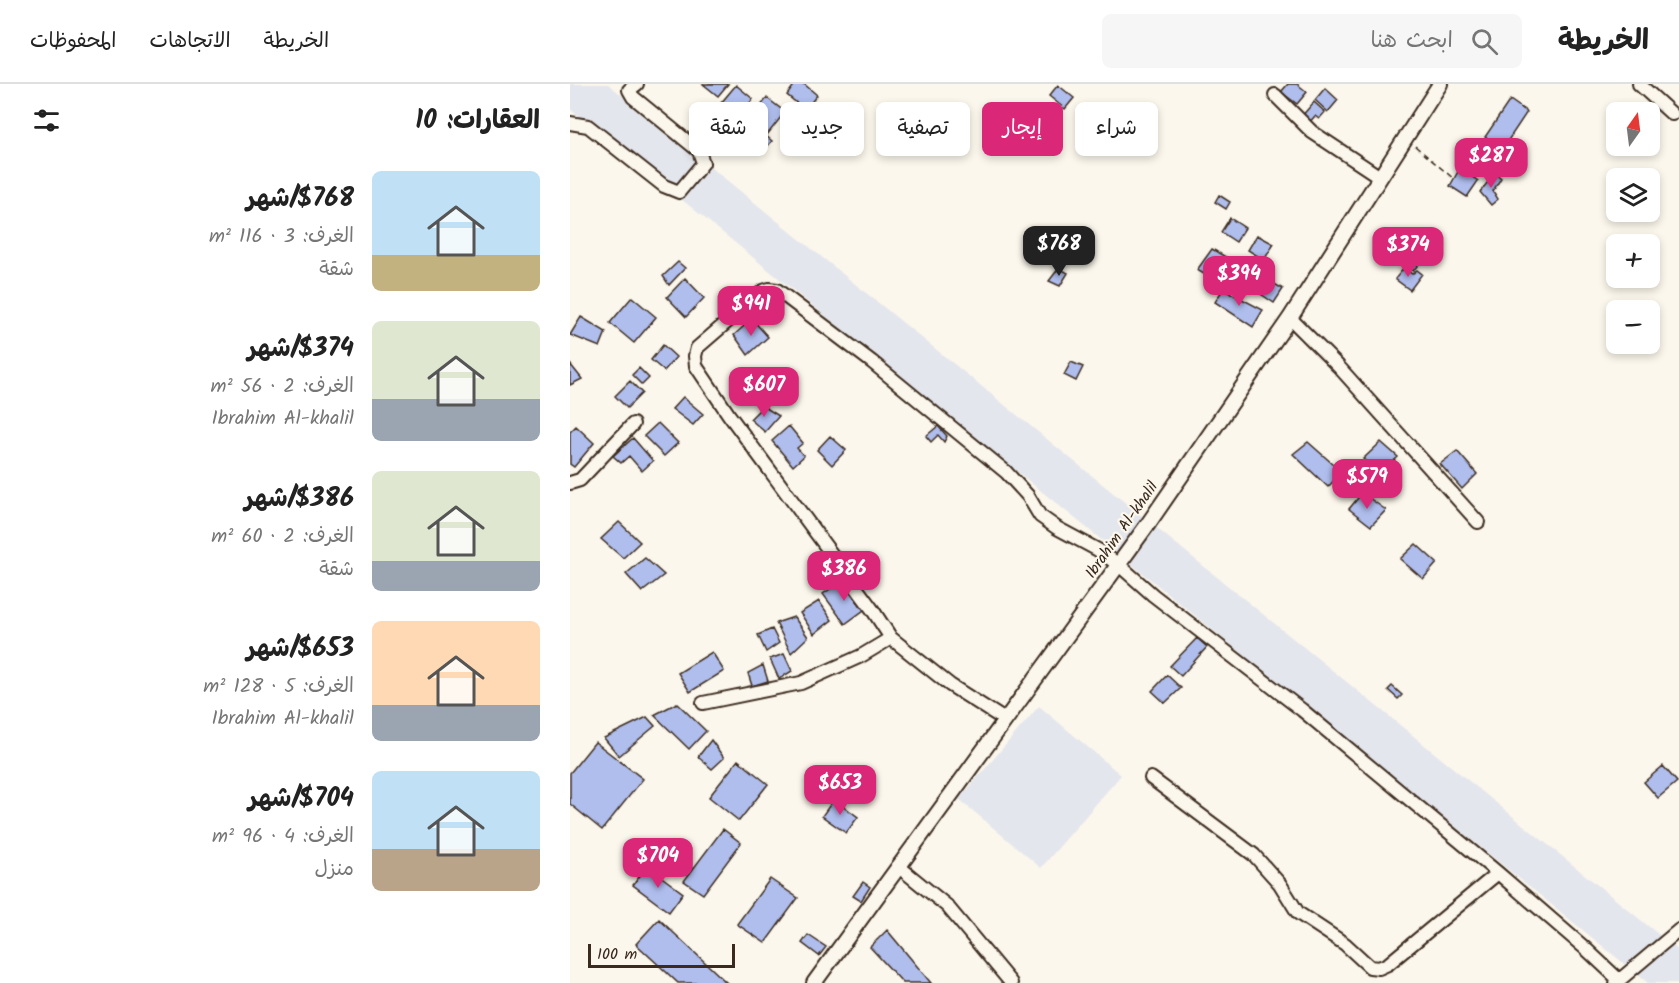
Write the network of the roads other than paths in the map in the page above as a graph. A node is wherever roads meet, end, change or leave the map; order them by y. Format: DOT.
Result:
graph roads {
  1 [pos="1440,84"];
  2 [pos="1640,84"];
  3 [pos="628,86"];
  4 [pos="1275,95"];
  5 [pos="1672,114"];
  6 [pos="570,123"];
  7 [pos="1380,177"];
  8 [pos="1290,318"];
  9 [pos="633,424"];
  10 [pos="570,483"];
  11 [pos="1478,522"];
  12 [pos="1119,565"];
  13 [pos="891,638"];
  14 [pos="703,703"];
  15 [pos="1005,720"];
  16 [pos="1151,778"];
  17 [pos="898,866"];
  18 [pos="1498,873"];
  19 [pos="1679,930"];
  20 [pos="1623,980"];
  21 [pos="814,983"];
  22 [pos="1011,983"];
  1 -- 7 [label="street, Ibrahim Al-khalil"];
  2 -- 5 [label="street"];
  3 -- 6 [label="street"];
  4 -- 7 [label="street"];
  7 -- 8 [label="street, Ibrahim Al-khalil"];
  8 -- 11 [label="street"];
  8 -- 12 [label="street, Ibrahim Al-khalil"];
  9 -- 10 [label="street"];
  12 -- 13 [label="street"];
  12 -- 15 [label="street, Ibrahim Al-khalil"];
  12 -- 18 [label="street"];
  13 -- 14 [label="street"];
  13 -- 15 [label="street"];
  15 -- 17 [label="street, Ibrahim Al-khalil"];
  16 -- 18 [label="street"];
  17 -- 21 [label="street, Ibrahim Al-khalil"];
  17 -- 22 [label="street"];
  18 -- 20 [label="street"];
  19 -- 20 [label="street"];
}
